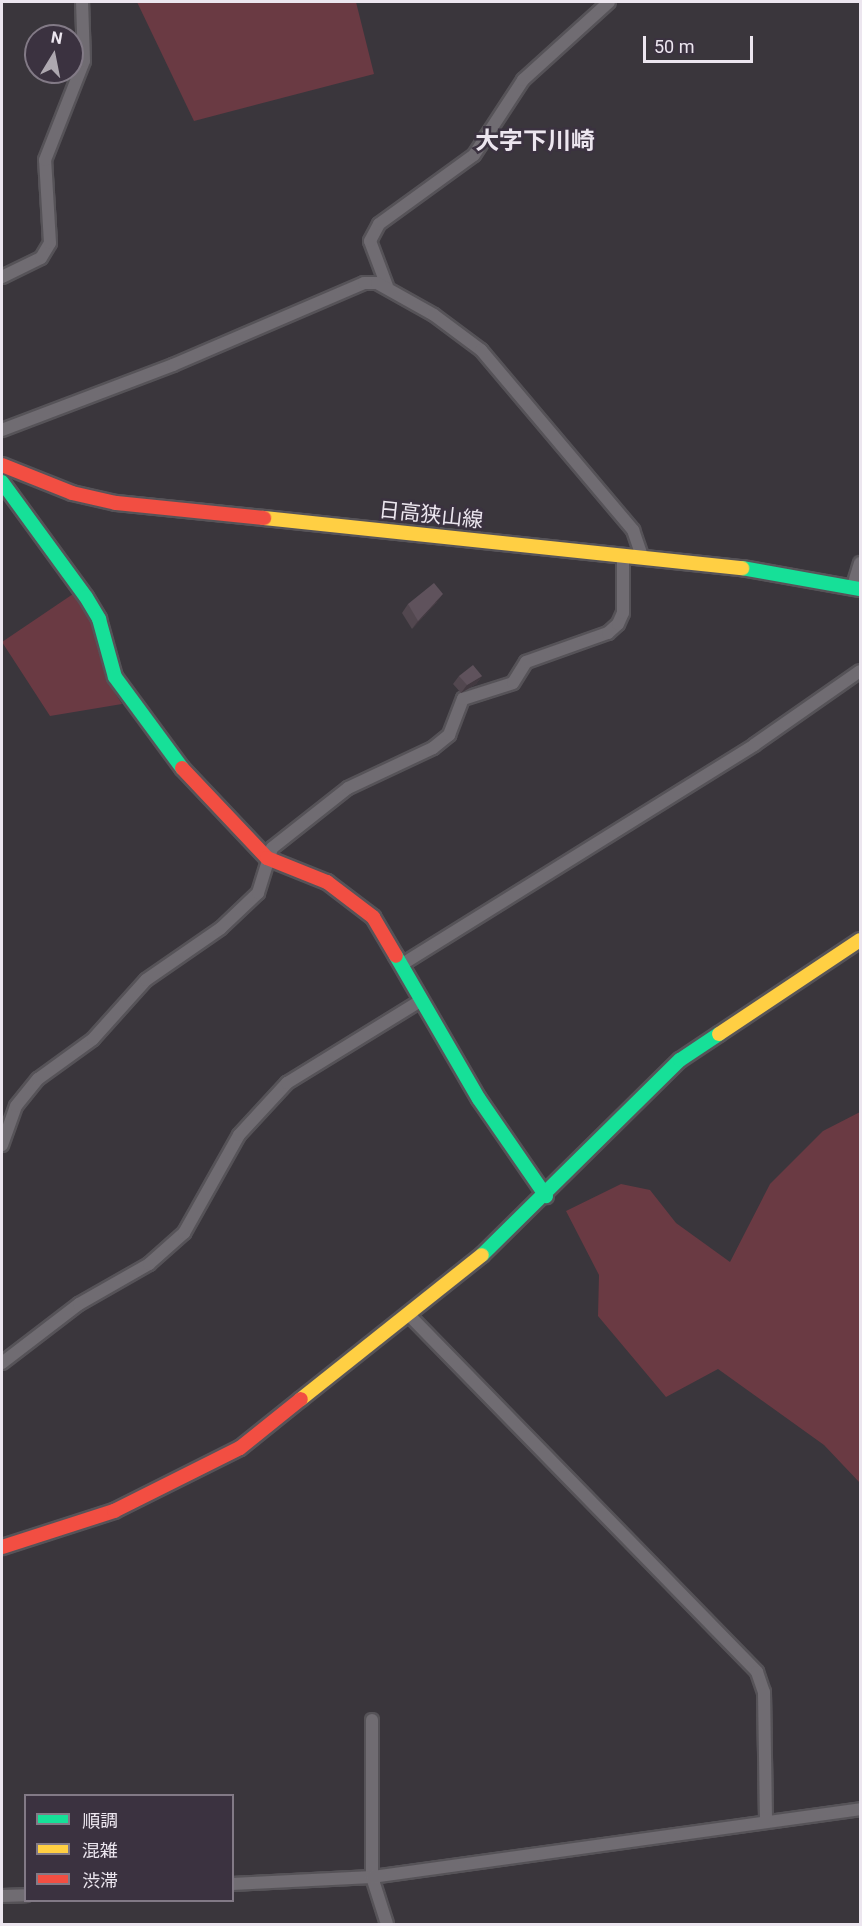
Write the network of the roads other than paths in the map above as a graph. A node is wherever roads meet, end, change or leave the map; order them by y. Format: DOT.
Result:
graph roads {
  1 [pos="82,2"];
  2 [pos="609,2"];
  3 [pos="2,277"];
  4 [pos="387,286"];
  5 [pos="2,430"];
  6 [pos="2,465"];
  7 [pos="2,482"];
  8 [pos="623,555"];
  9 [pos="642,556"];
  10 [pos="861,563"];
  11 [pos="857,587"];
  12 [pos="861,671"];
  13 [pos="267,858"];
  14 [pos="861,940"];
  15 [pos="401,965"];
  16 [pos="422,1000"];
  17 [pos="2,1145"];
  18 [pos="546,1196"];
  19 [pos="408,1314"];
  20 [pos="2,1363"];
  21 [pos="2,1547"];
  22 [pos="372,1719"];
  23 [pos="861,1809"];
  24 [pos="766,1822"];
  25 [pos="372,1877"];
  26 [pos="234,1884"];
  27 [pos="24,1895"];
  28 [pos="2,1896"];
  29 [pos="387,1924"];
  1 -- 3 [label="street"];
  2 -- 4 [label="street"];
  4 -- 5 [label="street"];
  4 -- 9 [label="street"];
  6 -- 8 [label="street, 日高狭山線"];
  7 -- 13 [label="street"];
  8 -- 9 [label="street, 日高狭山線"];
  8 -- 13 [label="street"];
  9 -- 11 [label="street, 日高狭山線"];
  10 -- 11 [label="street"];
  12 -- 15 [label="street"];
  13 -- 15 [label="street"];
  13 -- 17 [label="street"];
  14 -- 18 [label="street"];
  15 -- 16 [label="street"];
  16 -- 18 [label="street"];
  16 -- 20 [label="street"];
  18 -- 19 [label="street"];
  19 -- 21 [label="street"];
  19 -- 24 [label="street"];
  22 -- 25 [label="street"];
  23 -- 24 [label="street"];
  24 -- 25 [label="street"];
  25 -- 26 [label="street"];
  25 -- 29 [label="street"];
  27 -- 28 [label="street"];
}
